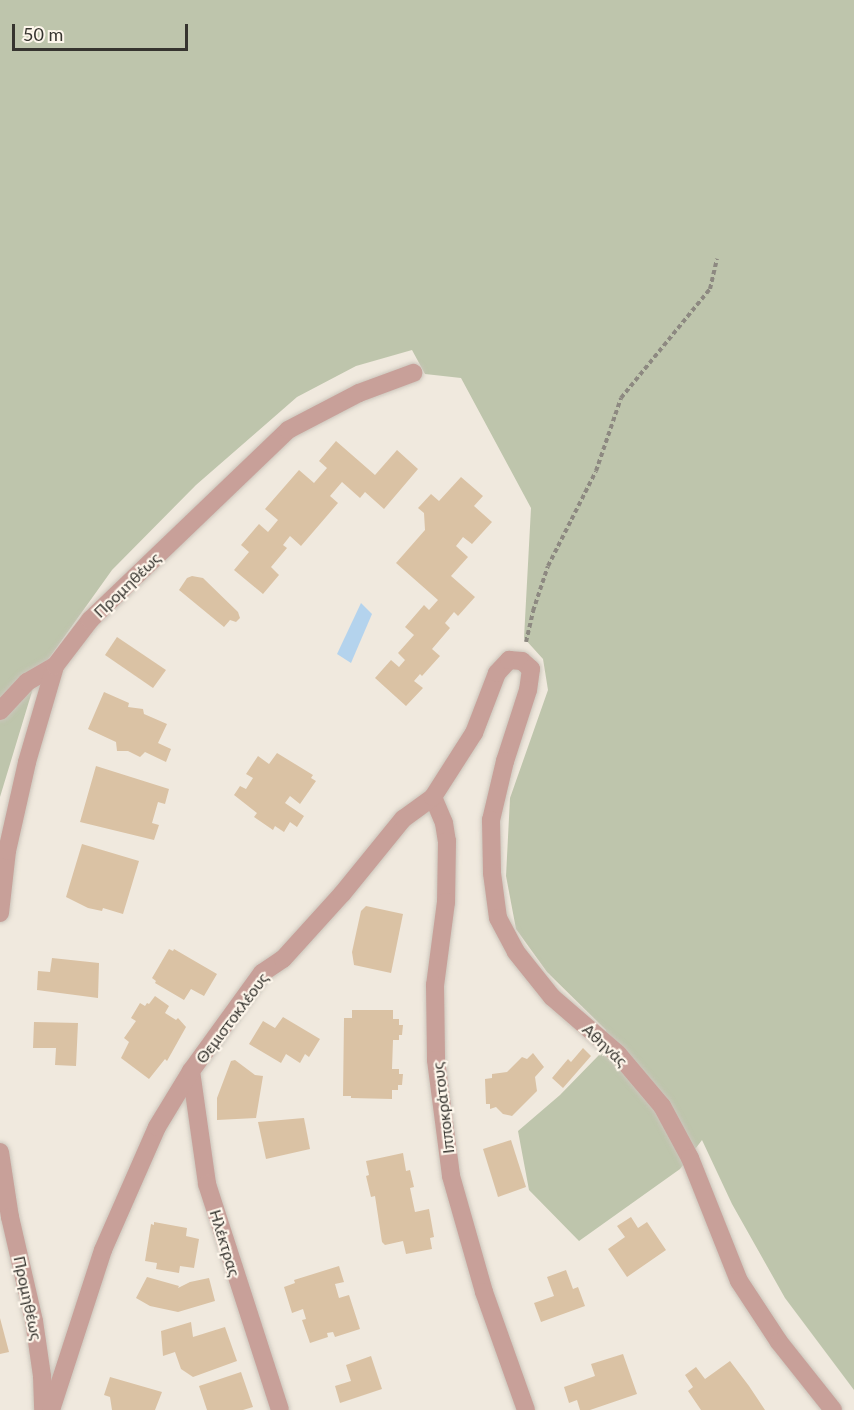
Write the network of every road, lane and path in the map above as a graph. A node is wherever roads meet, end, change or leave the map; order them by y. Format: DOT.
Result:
graph roads {
  1 [pos="717,259"];
  2 [pos="413,373"];
  3 [pos="522,661"];
  4 [pos="55,666"];
  5 [pos="0,711"];
  6 [pos="433,797"];
  7 [pos="0,913"];
  8 [pos="191,1071"];
  9 [pos="0,1152"];
  10 [pos="43,1410"];
  11 [pos="51,1410"];
  12 [pos="280,1410"];
  13 [pos="526,1410"];
  14 [pos="833,1410"];
  1 -- 3 [label="path"];
  2 -- 4 [label="street, Προμηθέως"];
  3 -- 6 [label="street, Θεμιστοκλέους"];
  3 -- 14 [label="street, Αθηνάς"];
  4 -- 5 [label="street"];
  4 -- 7 [label="street, Προμηθέως"];
  6 -- 8 [label="street, Θεμιστοκλέους"];
  6 -- 13 [label="street, Ιπποκράτους"];
  8 -- 11 [label="street, Θεμιστοκλέους"];
  8 -- 12 [label="street, Ηλέκτρας"];
  9 -- 10 [label="street, Προμηθέως"];
}
